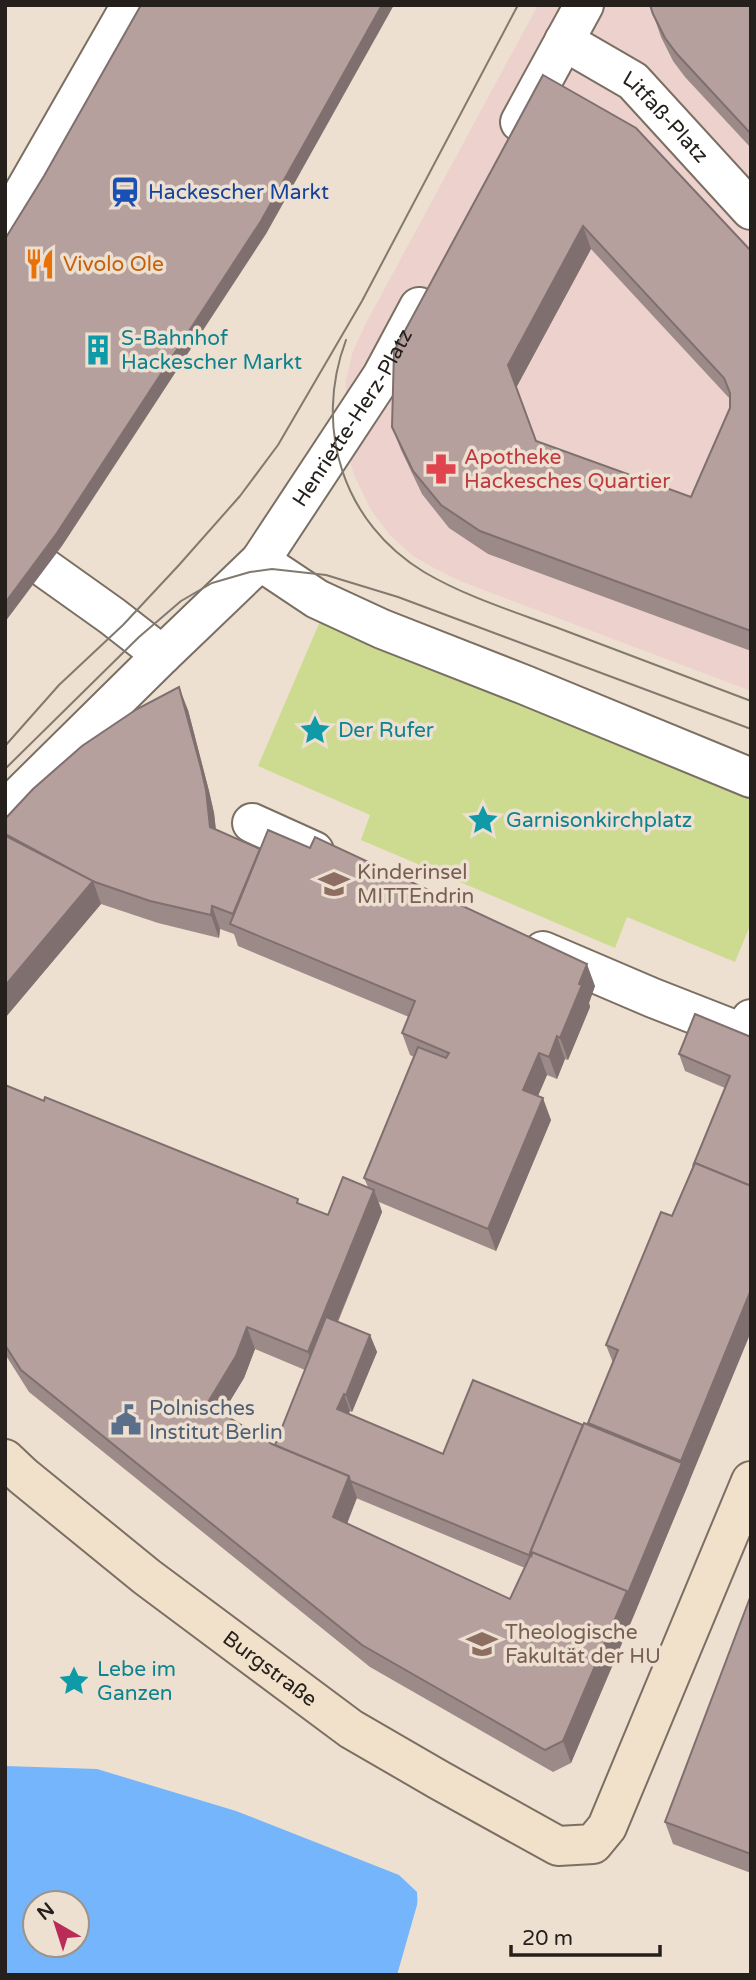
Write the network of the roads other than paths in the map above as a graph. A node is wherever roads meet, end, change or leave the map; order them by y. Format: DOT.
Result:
graph roads {
  1 [pos="131,5"];
  2 [pos="584,5"];
  3 [pos="564,41"];
  4 [pos="504,151"];
  5 [pos="751,210"];
  6 [pos="5,225"];
  7 [pos="438,273"];
  8 [pos="260,561"];
  9 [pos="46,569"];
  10 [pos="162,655"];
  11 [pos="751,778"];
  12 [pos="5,810"];
  13 [pos="252,823"];
  14 [pos="341,863"];
  15 [pos="517,940"];
  16 [pos="751,1019"];
  17 [pos="5,1459"];
  18 [pos="751,1481"];
  1 -- 6 [label="street"];
  2 -- 3 [label="street"];
  3 -- 4 [label="street"];
  3 -- 5 [label="street, Litfaß-Platz"];
  7 -- 8 [label="street, Henriette-Herz-Platz"];
  8 -- 10 [label="street, Henriette-Herz-Platz"];
  8 -- 11 [label="street"];
  9 -- 10 [label="street"];
  10 -- 12 [label="street, Henriette-Herz-Platz"];
  13 -- 14 [label="street"];
  15 -- 16 [label="street"];
  17 -- 18 [label="street, Burgstraße"];
}
